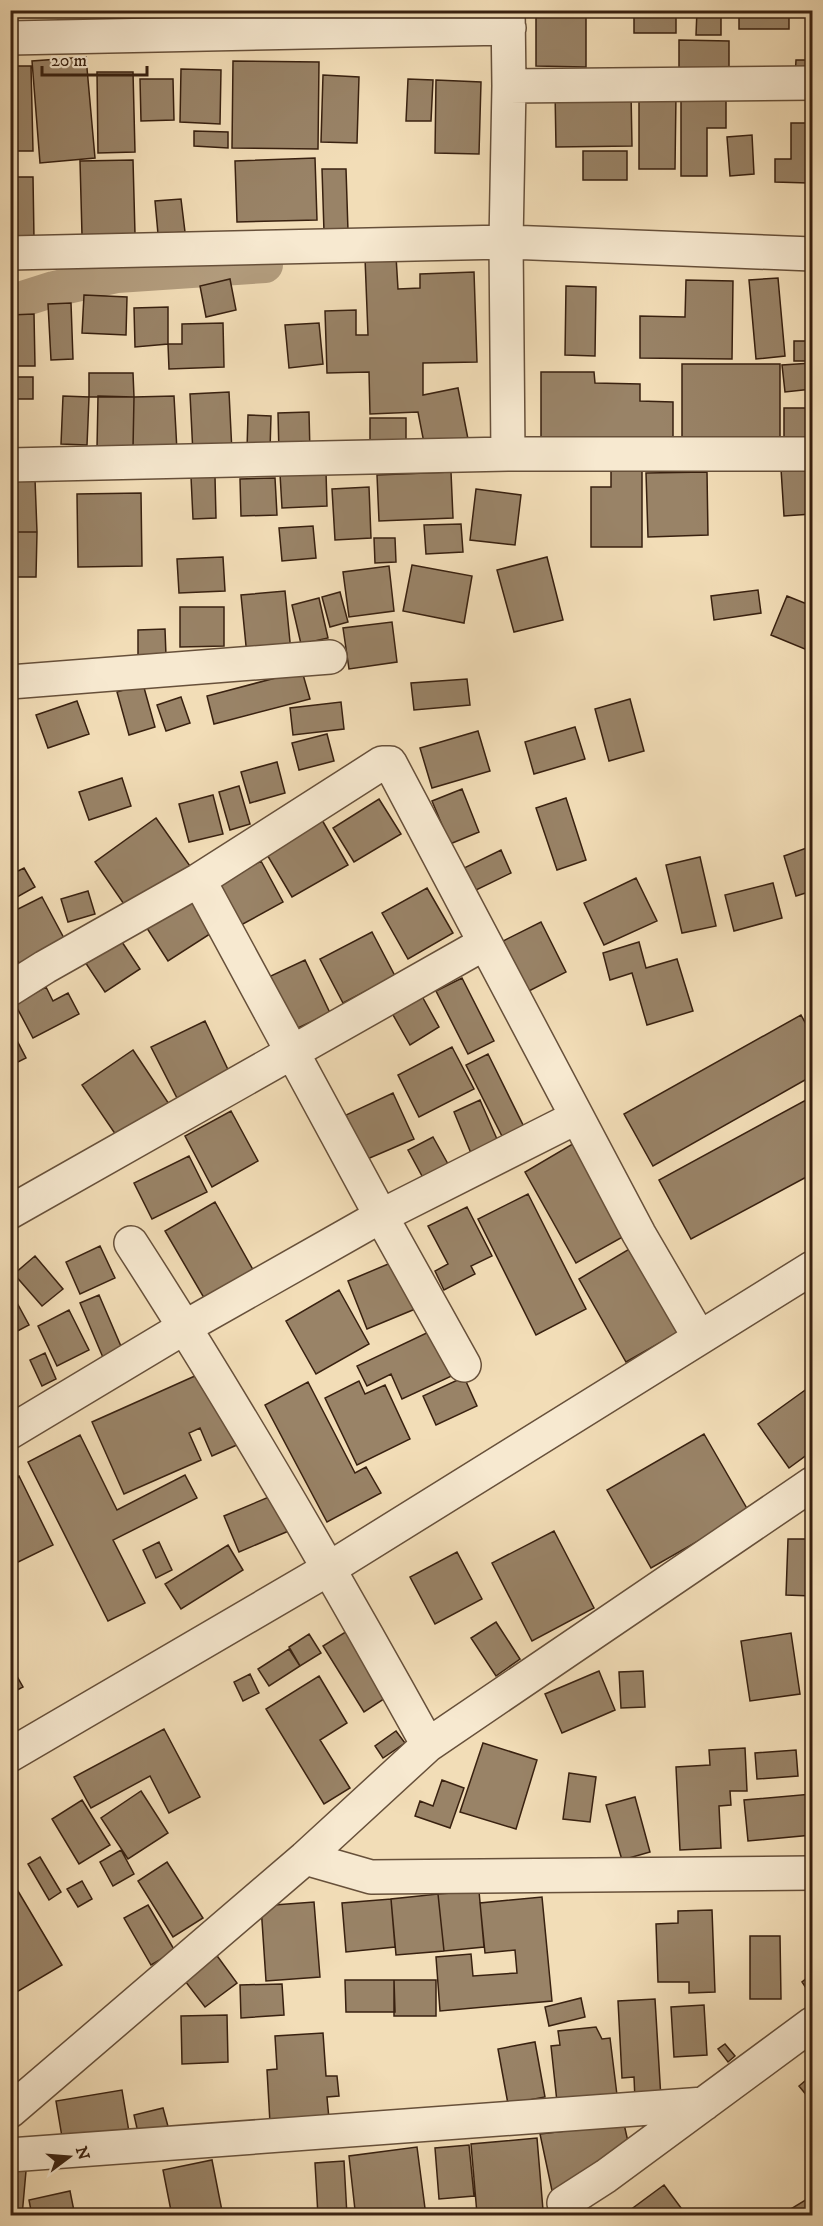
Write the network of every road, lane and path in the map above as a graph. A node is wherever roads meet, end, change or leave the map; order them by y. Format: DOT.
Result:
graph roads {
  1 [pos="509,19"];
  2 [pos="10,38"];
  3 [pos="813,83"];
  4 [pos="509,86"];
  5 [pos="506,242"];
  6 [pos="10,253"];
  7 [pos="813,254"];
  8 [pos="508,454"];
  9 [pos="813,454"];
  10 [pos="10,465"];
  11 [pos="330,657"];
  12 [pos="10,682"];
  13 [pos="199,880"];
  14 [pos="485,944"];
  15 [pos="10,989"];
  16 [pos="293,1053"];
  17 [pos="577,1117"];
  18 [pos="10,1212"];
  19 [pos="381,1216"];
  20 [pos="131,1243"];
  21 [pos="813,1268"];
  22 [pos="185,1327"];
  23 [pos="699,1337"];
  24 [pos="464,1365"];
  25 [pos="10,1432"];
  26 [pos="813,1484"];
  27 [pos="330,1568"];
  28 [pos="428,1745"];
  29 [pos="10,1755"];
  30 [pos="305,1858"];
  31 [pos="813,1873"];
  32 [pos="813,2024"];
  33 [pos="704,2104"];
  34 [pos="10,2111"];
  35 [pos="10,2155"];
  36 [pos="564,2203"];
  1 -- 2 [label="street"];
  1 -- 4 [label="street"];
  3 -- 4 [label="street"];
  4 -- 5 [label="street"];
  5 -- 6 [label="street"];
  5 -- 7 [label="street"];
  5 -- 8 [label="street"];
  8 -- 9 [label="street"];
  8 -- 10 [label="street"];
  11 -- 12 [label="street"];
  13 -- 14 [label="street"];
  13 -- 15 [label="street"];
  13 -- 16 [label="street"];
  14 -- 16 [label="street"];
  14 -- 17 [label="street"];
  16 -- 18 [label="street"];
  16 -- 19 [label="street"];
  17 -- 19 [label="street"];
  17 -- 23 [label="street"];
  19 -- 22 [label="street"];
  19 -- 24 [label="street"];
  20 -- 22 [label="street"];
  21 -- 23 [label="street"];
  22 -- 25 [label="street"];
  22 -- 27 [label="street"];
  23 -- 27 [label="street"];
  26 -- 28 [label="street"];
  27 -- 28 [label="street"];
  27 -- 29 [label="street"];
  28 -- 30 [label="street"];
  30 -- 31 [label="street"];
  30 -- 34 [label="street"];
  32 -- 33 [label="street"];
  33 -- 35 [label="street"];
  33 -- 36 [label="street"];
}
